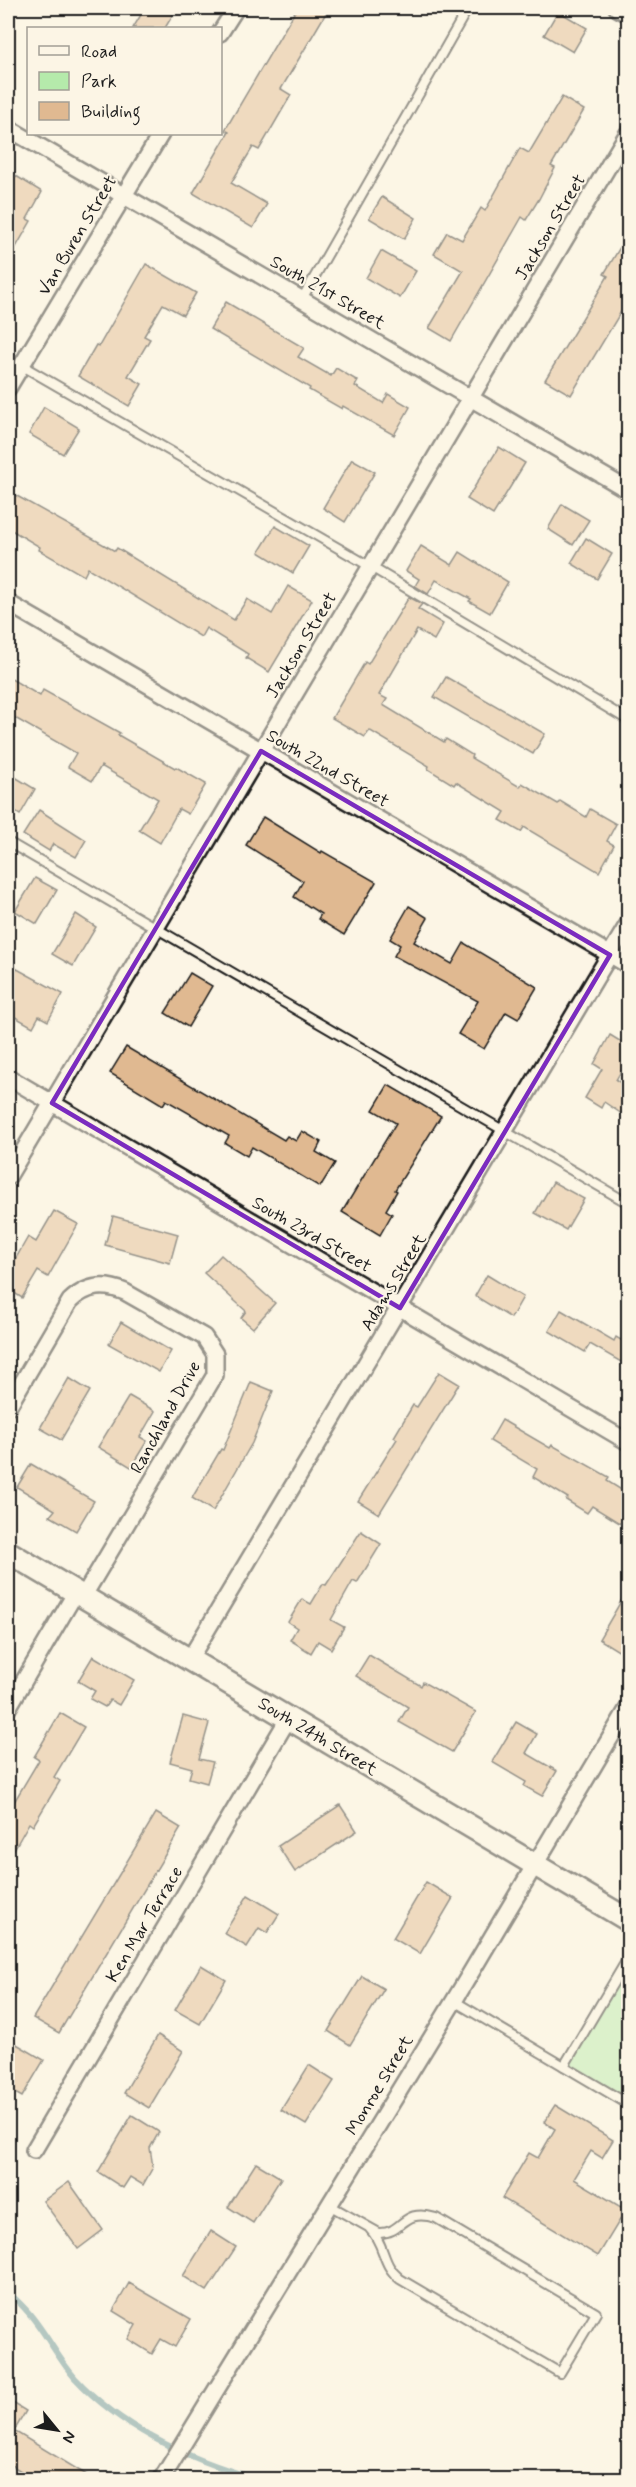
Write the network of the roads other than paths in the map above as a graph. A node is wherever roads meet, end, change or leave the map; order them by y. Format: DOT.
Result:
graph roads {
  1 [pos="236,8"];
  2 [pos="468,8"];
  3 [pos="616,8"];
  4 [pos="628,14"];
  5 [pos="222,30"];
  6 [pos="8,128"];
  7 [pos="628,133"];
  8 [pos="160,135"];
  9 [pos="124,195"];
  10 [pos="302,299"];
  11 [pos="21,365"];
  12 [pos="8,388"];
  13 [pos="471,398"];
  14 [pos="628,490"];
  15 [pos="371,567"];
  16 [pos="8,603"];
  17 [pos="628,720"];
  18 [pos="261,752"];
  19 [pos="8,842"];
  20 [pos="628,924"];
  21 [pos="156,928"];
  22 [pos="610,955"];
  23 [pos="628,965"];
  24 [pos="8,1077"];
  25 [pos="52,1103"];
  26 [pos="504,1132"];
  27 [pos="8,1177"];
  28 [pos="628,1203"];
  29 [pos="400,1308"];
  30 [pos="8,1407"];
  31 [pos="628,1442"];
  32 [pos="8,1552"];
  33 [pos="80,1595"];
  34 [pos="189,1660"];
  35 [pos="8,1708"];
  36 [pos="628,1708"];
  37 [pos="288,1719"];
  38 [pos="535,1865"];
  39 [pos="628,1920"];
  40 [pos="628,1958"];
  41 [pos="453,2001"];
  42 [pos="564,2066"];
  43 [pos="628,2104"];
  44 [pos="34,2150"];
  45 [pos="329,2205"];
  46 [pos="370,2229"];
  47 [pos="160,2480"];
  1 -- 5 [label="street"];
  2 -- 10 [label="lane"];
  3 -- 4 [label="street"];
  6 -- 9 [label="street, South 21st Street"];
  7 -- 13 [label="street, Jackson Street"];
  8 -- 9 [label="street, Van Buren Street"];
  9 -- 10 [label="street, South 21st Street"];
  9 -- 11 [label="street, Van Buren Street"];
  10 -- 13 [label="street, South 21st Street"];
  11 -- 12 [label="street, Van Buren Street"];
  11 -- 15 [label="lane"];
  13 -- 14 [label="street, South 21st Street"];
  13 -- 15 [label="street, Jackson Street"];
  15 -- 17 [label="lane"];
  15 -- 18 [label="street, Jackson Street"];
  16 -- 18 [label="street, South 22nd Street"];
  18 -- 21 [label="street, Jackson Street"];
  18 -- 22 [label="street, South 22nd Street"];
  19 -- 21 [label="lane"];
  20 -- 22 [label="street, Adams Street"];
  21 -- 25 [label="street, Jackson Street"];
  21 -- 26 [label="lane"];
  22 -- 23 [label="street, South 22nd Street"];
  22 -- 26 [label="street, Adams Street"];
  24 -- 25 [label="street, South 23rd Street"];
  25 -- 27 [label="street, Jackson Street"];
  25 -- 29 [label="street, South 23rd Street"];
  26 -- 28 [label="lane"];
  26 -- 29 [label="street, Adams Street"];
  29 -- 31 [label="street, South 23rd Street"];
  29 -- 34 [label="street, Adams Street"];
  30 -- 33 [label="street, Ranchland Drive"];
  32 -- 33 [label="street, South 24th Street"];
  33 -- 34 [label="street, South 24th Street"];
  33 -- 35 [label="street, Ranchland Drive"];
  34 -- 37 [label="street, South 24th Street"];
  36 -- 38 [label="street, Monroe Street"];
  37 -- 38 [label="street, South 24th Street"];
  37 -- 44 [label="street, Ken Mar Terrace"];
  38 -- 39 [label="street, South 24th Street"];
  38 -- 41 [label="street, Monroe Street"];
  40 -- 42 [label="lane"];
  41 -- 42 [label="lane"];
  41 -- 45 [label="street, Monroe Street"];
  42 -- 43 [label="lane"];
  45 -- 46 [label="lane"];
  45 -- 47 [label="street, Monroe Street"];
  46 -- 46 [label="lane"];
}
